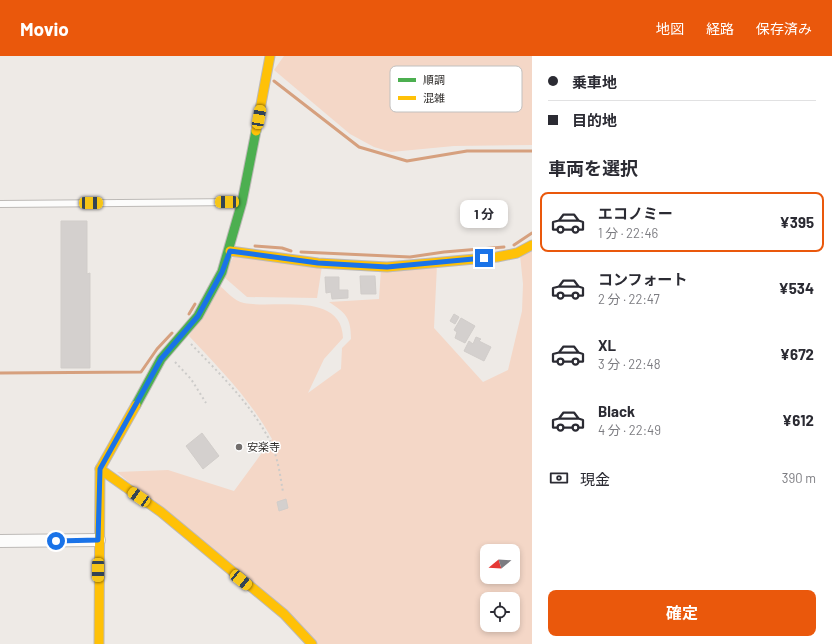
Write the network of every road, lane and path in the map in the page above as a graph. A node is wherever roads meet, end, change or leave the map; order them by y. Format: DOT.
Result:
graph roads {
  1 [pos="270,56"];
  2 [pos="242,202"];
  3 [pos="0,204"];
  4 [pos="532,245"];
  5 [pos="230,251"];
  6 [pos="182,334"];
  7 [pos="166,353"];
  8 [pos="206,403"];
  9 [pos="100,469"];
  10 [pos="283,492"];
  11 [pos="98,540"];
  12 [pos="0,541"];
  13 [pos="99,644"];
  14 [pos="312,644"];
  1 -- 2 [label="street"];
  2 -- 3 [label="lane"];
  2 -- 5 [label="street"];
  4 -- 5 [label="street"];
  5 -- 6 [label="street"];
  6 -- 7 [label="street"];
  6 -- 10 [label="path"];
  7 -- 8 [label="path"];
  7 -- 9 [label="street"];
  9 -- 11 [label="street"];
  9 -- 14 [label="street"];
  11 -- 12 [label="street"];
  11 -- 13 [label="street"];
}
